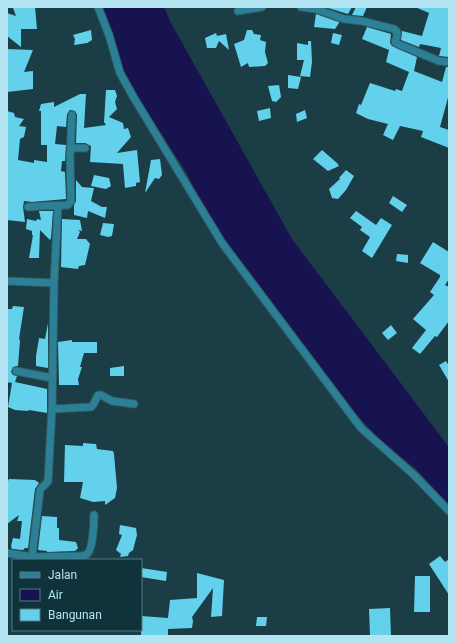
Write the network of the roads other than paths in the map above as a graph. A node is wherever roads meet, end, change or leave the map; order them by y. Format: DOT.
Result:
graph roads {
  1 [pos="98,7"];
  2 [pos="262,7"];
  3 [pos="301,7"];
  4 [pos="238,10"];
  5 [pos="449,62"];
  6 [pos="72,115"];
  7 [pos="71,148"];
  8 [pos="85,148"];
  9 [pos="58,206"];
  10 [pos="28,208"];
  11 [pos="7,281"];
  12 [pos="54,283"];
  13 [pos="16,370"];
  14 [pos="52,378"];
  15 [pos="134,404"];
  16 [pos="52,409"];
  17 [pos="449,511"];
  18 [pos="94,515"];
  19 [pos="7,553"];
  20 [pos="32,557"];
  1 -- 17 [label="street"];
  2 -- 4 [label="street"];
  3 -- 5 [label="street"];
  6 -- 7 [label="street"];
  7 -- 8 [label="street"];
  7 -- 9 [label="street"];
  9 -- 10 [label="street"];
  9 -- 12 [label="street"];
  11 -- 12 [label="street"];
  12 -- 14 [label="street"];
  13 -- 14 [label="street"];
  14 -- 16 [label="street"];
  15 -- 16 [label="street"];
  16 -- 20 [label="street"];
  18 -- 20 [label="street"];
  19 -- 20 [label="street"];
}
